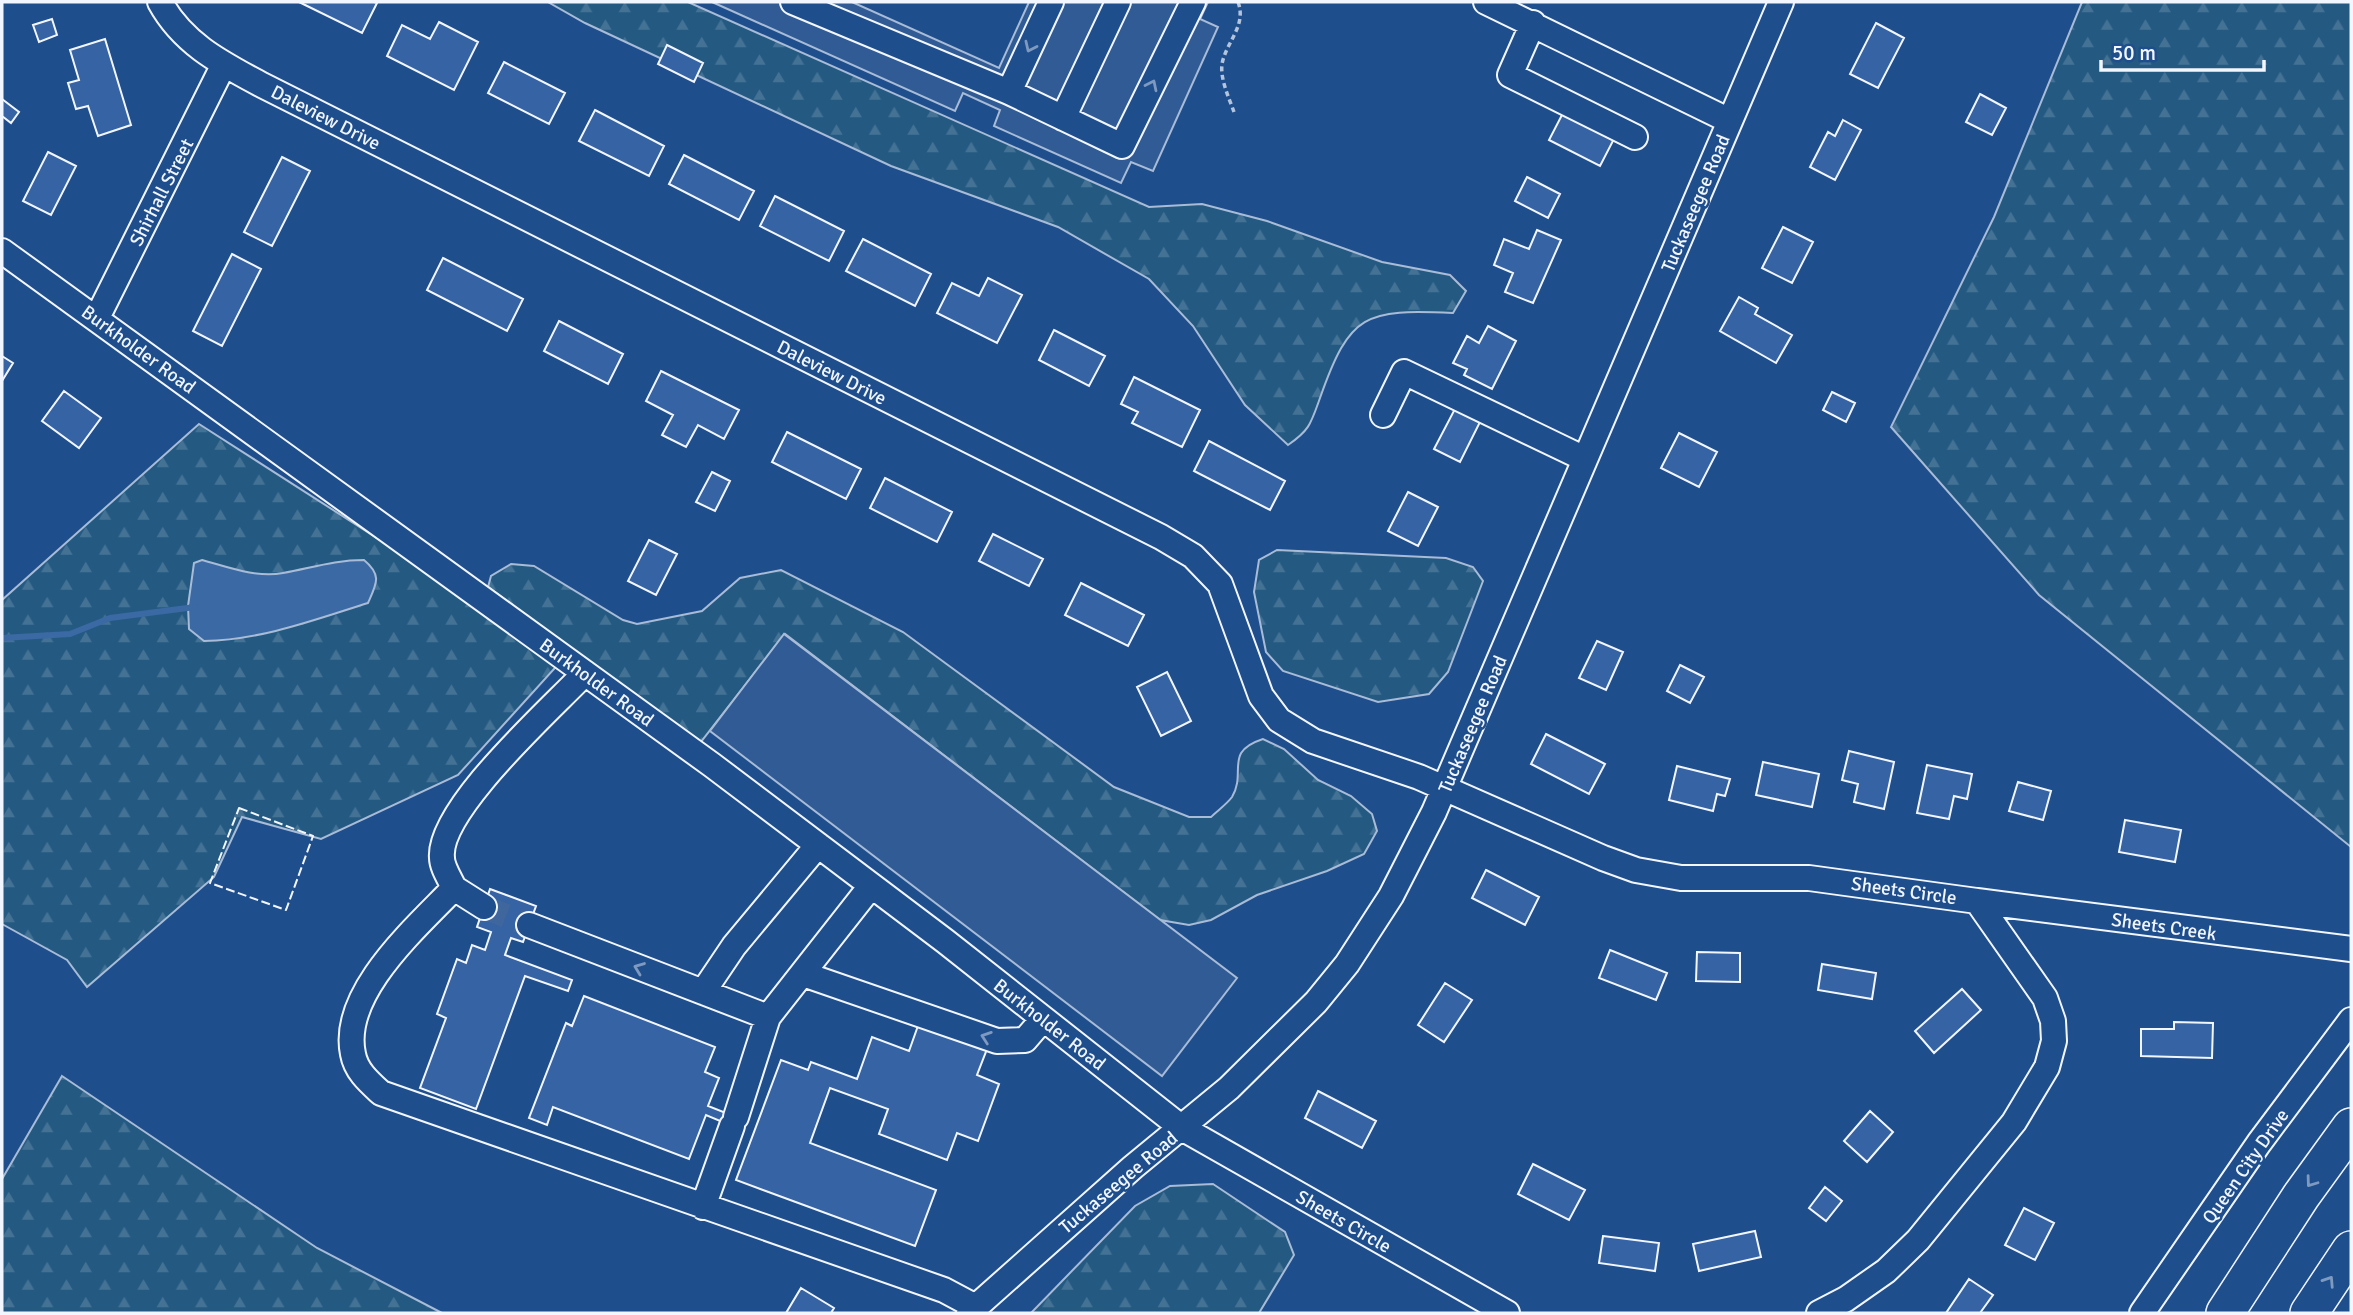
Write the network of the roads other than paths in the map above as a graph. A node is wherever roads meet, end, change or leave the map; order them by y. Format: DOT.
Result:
graph roads {
  1 [pos="160,2"];
  2 [pos="793,2"];
  3 [pos="1051,2"];
  4 [pos="1118,2"];
  5 [pos="1192,2"];
  6 [pos="1486,2"];
  7 [pos="1781,2"];
  8 [pos="1534,23"];
  9 [pos="223,64"];
  10 [pos="1009,92"];
  11 [pos="1730,121"];
  12 [pos="1072,122"];
  13 [pos="1635,137"];
  14 [pos="2,251"];
  15 [pos="97,318"];
  16 [pos="1383,415"];
  17 [pos="1585,459"];
  18 [pos="585,673"];
  19 [pos="1444,789"];
  20 [pos="818,845"];
  21 [pos="872,886"];
  22 [pos="454,888"];
  23 [pos="1977,901"];
  24 [pos="484,907"];
  25 [pos="529,925"];
  26 [pos="2351,949"];
  27 [pos="803,974"];
  28 [pos="703,992"];
  29 [pos="768,1017"];
  30 [pos="1044,1019"];
  31 [pos="2351,1020"];
  32 [pos="2351,1127"];
  33 [pos="1182,1128"];
  34 [pos="703,1206"];
  35 [pos="2351,1250"];
  36 [pos="972,1310"];
  37 [pos="1507,1313"];
  38 [pos="1819,1313"];
  39 [pos="2142,1313"];
  40 [pos="2225,1313"];
  41 [pos="2309,1313"];
  1 -- 9 [label="street, Daleview Drive"];
  2 -- 10 [label="street"];
  3 -- 10 [label="street, one-way"];
  4 -- 12 [label="street"];
  12 -- 5 [label="street, one-way"];
  6 -- 8 [label="street"];
  7 -- 11 [label="street, Tuckaseegee Road"];
  8 -- 11 [label="street"];
  8 -- 13 [label="street"];
  9 -- 15 [label="street, Shirhall Street"];
  9 -- 19 [label="street, Daleview Drive"];
  10 -- 12 [label="street"];
  11 -- 17 [label="street, Tuckaseegee Road"];
  14 -- 15 [label="street, Burkholder Road"];
  15 -- 18 [label="street, Burkholder Road"];
  16 -- 17 [label="street"];
  17 -- 19 [label="street, Tuckaseegee Road"];
  18 -- 20 [label="street, Burkholder Road"];
  18 -- 22 [label="street"];
  19 -- 23 [label="street, Sheets Circle"];
  19 -- 33 [label="street, Tuckaseegee Road"];
  20 -- 21 [label="street, Burkholder Road"];
  20 -- 28 [label="street"];
  21 -- 27 [label="street"];
  21 -- 30 [label="street, Burkholder Road"];
  22 -- 24 [label="street"];
  22 -- 34 [label="street"];
  23 -- 26 [label="street, Sheets Creek"];
  23 -- 38 [label="street, Sheets Circle"];
  28 -- 25 [label="street, one-way"];
  27 -- 29 [label="street"];
  30 -- 27 [label="street, one-way"];
  28 -- 29 [label="street"];
  29 -- 34 [label="street"];
  30 -- 33 [label="street, Burkholder Road"];
  31 -- 39 [label="street, Queen City Drive"];
  32 -- 40 [label="highway, one-way"];
  33 -- 36 [label="street, Tuckaseegee Road"];
  33 -- 37 [label="street, Sheets Circle"];
  34 -- 36 [label="street"];
  41 -- 35 [label="highway, one-way"];
}
